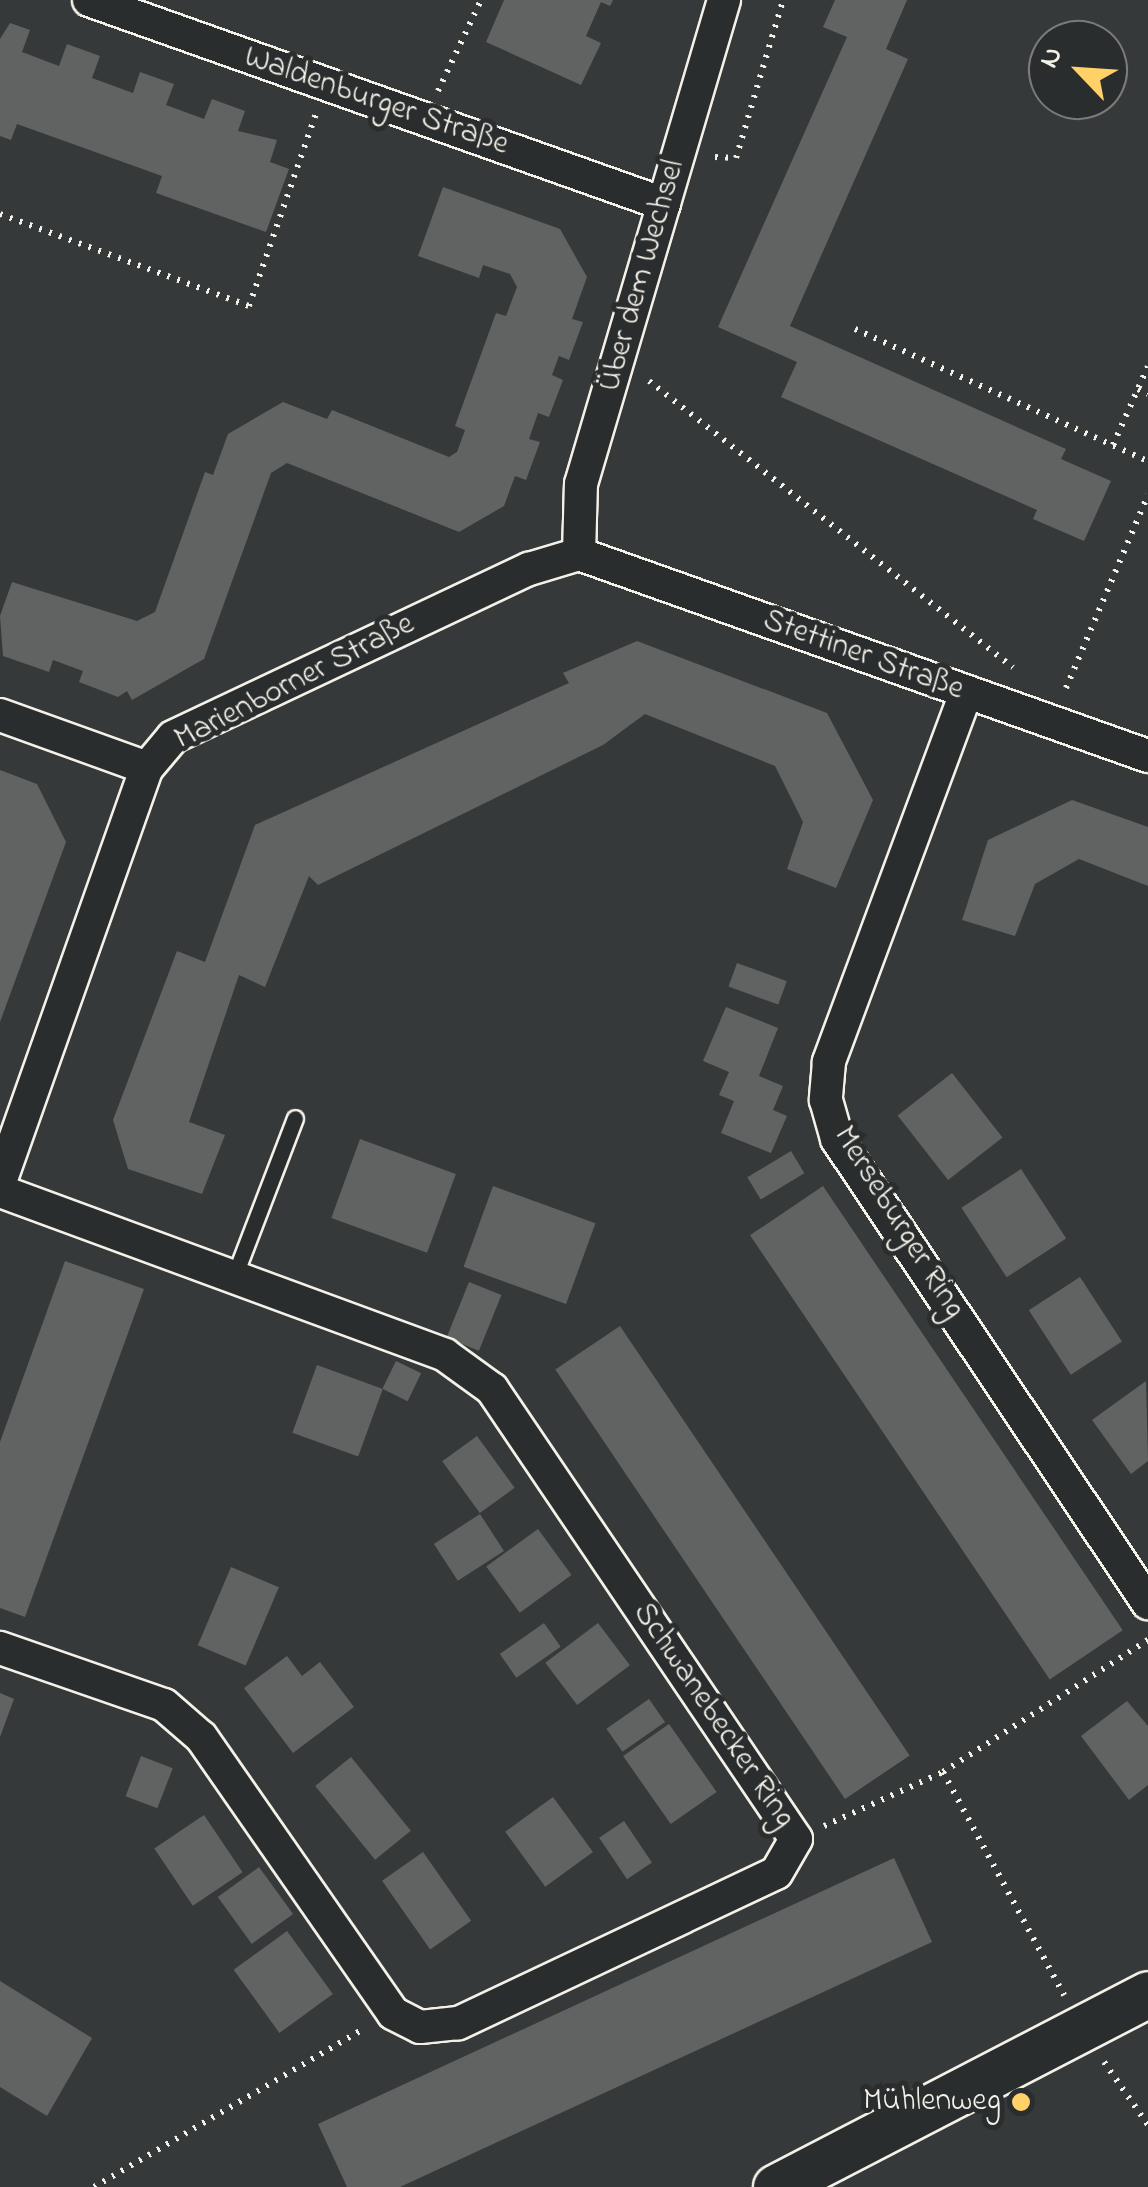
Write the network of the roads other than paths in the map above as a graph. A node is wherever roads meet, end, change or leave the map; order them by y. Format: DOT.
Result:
graph roads {
  1 [pos="89,0"];
  2 [pos="724,0"];
  3 [pos="664,204"];
  4 [pos="578,554"];
  5 [pos="966,693"];
  6 [pos="0,715"];
  7 [pos="1148,756"];
  8 [pos="146,768"];
  9 [pos="295,1118"];
  10 [pos="0,1182"];
  11 [pos="0,1191"];
  12 [pos="234,1277"];
  13 [pos="1148,1604"];
  14 [pos="0,1648"];
  15 [pos="1148,1994"];
  16 [pos="776,2187"];
  1 -- 3 [label="street, Waldenburger Straße"];
  2 -- 3 [label="street, Über dem Wechsel"];
  3 -- 4 [label="street, Über dem Wechsel"];
  4 -- 5 [label="street, Stettiner Straße"];
  4 -- 8 [label="street, Marienborner Straße"];
  5 -- 7 [label="street, Stettiner Straße"];
  5 -- 13 [label="street, Merseburger Ring"];
  6 -- 8 [label="street"];
  8 -- 10 [label="street, Marienborner Straße"];
  9 -- 12 [label="lane"];
  11 -- 12 [label="street, Schwanebecker Ring"];
  12 -- 14 [label="street, Schwanebecker Ring"];
  15 -- 16 [label="street"];
}
